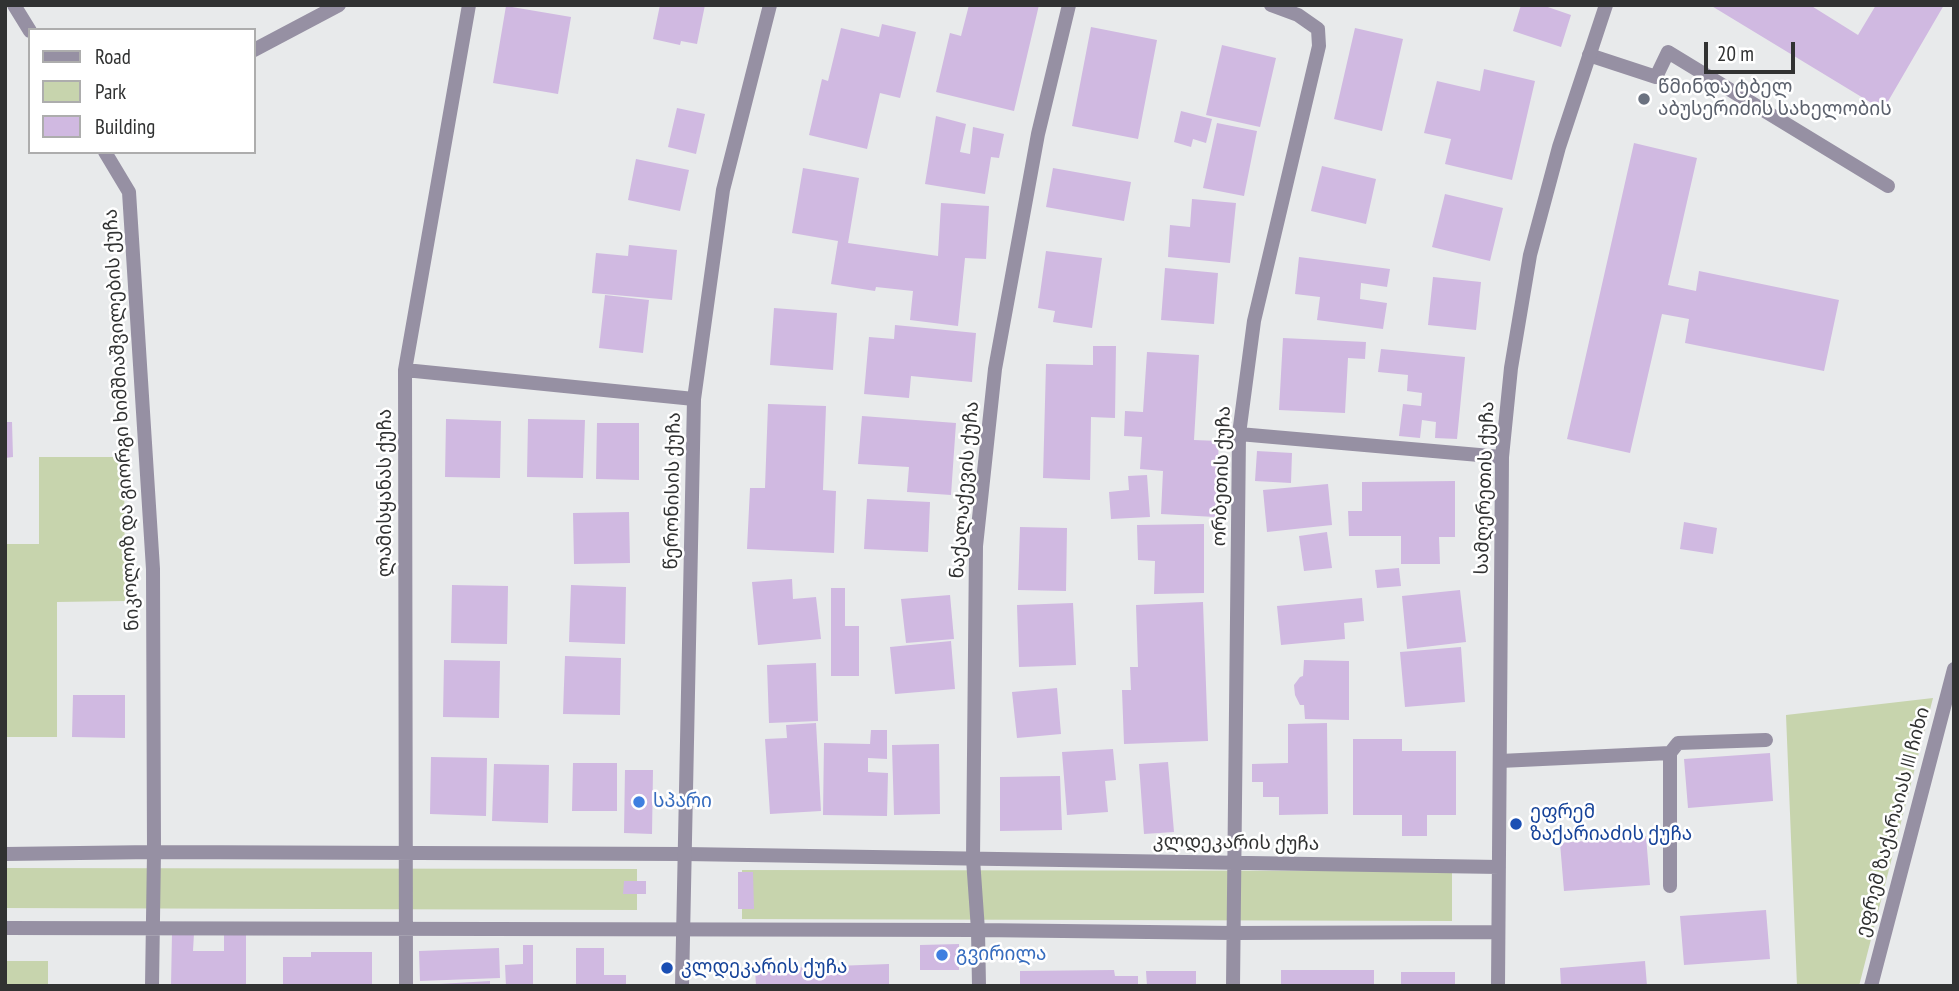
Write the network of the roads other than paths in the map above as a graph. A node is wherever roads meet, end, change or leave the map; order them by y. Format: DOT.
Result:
graph roads {
  1 [pos="14,5"];
  2 [pos="340,5"];
  3 [pos="469,5"];
  4 [pos="770,5"];
  5 [pos="1069,5"];
  6 [pos="1270,5"];
  7 [pos="1606,5"];
  8 [pos="28,28"];
  9 [pos="256,49"];
  10 [pos="1590,55"];
  11 [pos="106,154"];
  12 [pos="1888,186"];
  13 [pos="405,370"];
  14 [pos="694,399"];
  15 [pos="1239,434"];
  16 [pos="1502,457"];
  17 [pos="1954,669"];
  18 [pos="1766,740"];
  19 [pos="1670,753"];
  20 [pos="1500,761"];
  21 [pos="154,852"];
  22 [pos="405,853"];
  23 [pos="5,854"];
  24 [pos="685,854"];
  25 [pos="973,859"];
  26 [pos="1234,862"];
  27 [pos="1499,867"];
  28 [pos="1670,886"];
  29 [pos="5,928"];
  30 [pos="152,929"];
  31 [pos="406,929"];
  32 [pos="682,929"];
  33 [pos="978,930"];
  34 [pos="1498,932"];
  35 [pos="1233,933"];
  36 [pos="152,986"];
  37 [pos="406,986"];
  38 [pos="682,986"];
  39 [pos="979,986"];
  40 [pos="1233,986"];
  41 [pos="1497,986"];
  42 [pos="1871,986"];
  1 -- 8 [label="street"];
  2 -- 9 [label="street"];
  3 -- 13 [label="street, ლამისყანას ქუჩა"];
  4 -- 14 [label="street, წერონისის ქუჩა"];
  5 -- 25 [label="street, ნაქალაქევის ქუჩა"];
  6 -- 15 [label="street, ორბეთის ქუჩა"];
  7 -- 10 [label="street, სამღერეთის ქუჩა"];
  10 -- 12 [label="street"];
  10 -- 16 [label="street, სამღერეთის ქუჩა"];
  11 -- 21 [label="street, ნიკოლოზ და გიორგი ხიმშიაშვილების ქუჩა"];
  13 -- 14 [label="street"];
  13 -- 22 [label="street, ლამისყანას ქუჩა"];
  14 -- 24 [label="street, წერონისის ქუჩა"];
  15 -- 16 [label="street"];
  15 -- 26 [label="street, ორბეთის ქუჩა"];
  16 -- 20 [label="street, სამღერეთის ქუჩა"];
  17 -- 42 [label="street, ეფრემ ზაქარაიას III ჩიხი"];
  18 -- 19 [label="street"];
  19 -- 20 [label="street"];
  19 -- 28 [label="street"];
  20 -- 27 [label="street, სამღერეთის ქუჩა"];
  21 -- 22 [label="street, კლდეკარის ქუჩა"];
  21 -- 23 [label="street, კლდეკარის ქუჩა"];
  21 -- 30 [label="street, ნიკოლოზ და გიორგი ხიმშიაშვილების ქუჩა"];
  22 -- 24 [label="street, კლდეკარის ქუჩა"];
  22 -- 31 [label="street, ლამისყანას ქუჩა"];
  24 -- 25 [label="street, კლდეკარის ქუჩა"];
  24 -- 32 [label="street, წერონისის ქუჩა"];
  25 -- 26 [label="street, კლდეკარის ქუჩა"];
  25 -- 33 [label="street, ნაქალაქევის ქუჩა"];
  26 -- 27 [label="street, კლდეკარის ქუჩა"];
  26 -- 35 [label="street, ორბეთის ქუჩა"];
  27 -- 34 [label="street, სამღერეთის ქუჩა"];
  29 -- 30 [label="street"];
  30 -- 31 [label="street"];
  30 -- 36 [label="street, ნიკოლოზ და გიორგი ხიმშიაშვილების ქუჩა"];
  31 -- 32 [label="street"];
  31 -- 37 [label="street, ლამისყანას ქუჩა"];
  32 -- 33 [label="street"];
  32 -- 38 [label="street, წერონისის ქუჩა"];
  33 -- 35 [label="street"];
  33 -- 39 [label="street, ნაქალაქევის ქუჩა"];
  34 -- 35 [label="street"];
  34 -- 41 [label="street, სამღერეთის ქუჩა"];
  35 -- 40 [label="street, ორბეთის ქუჩა"];
}
